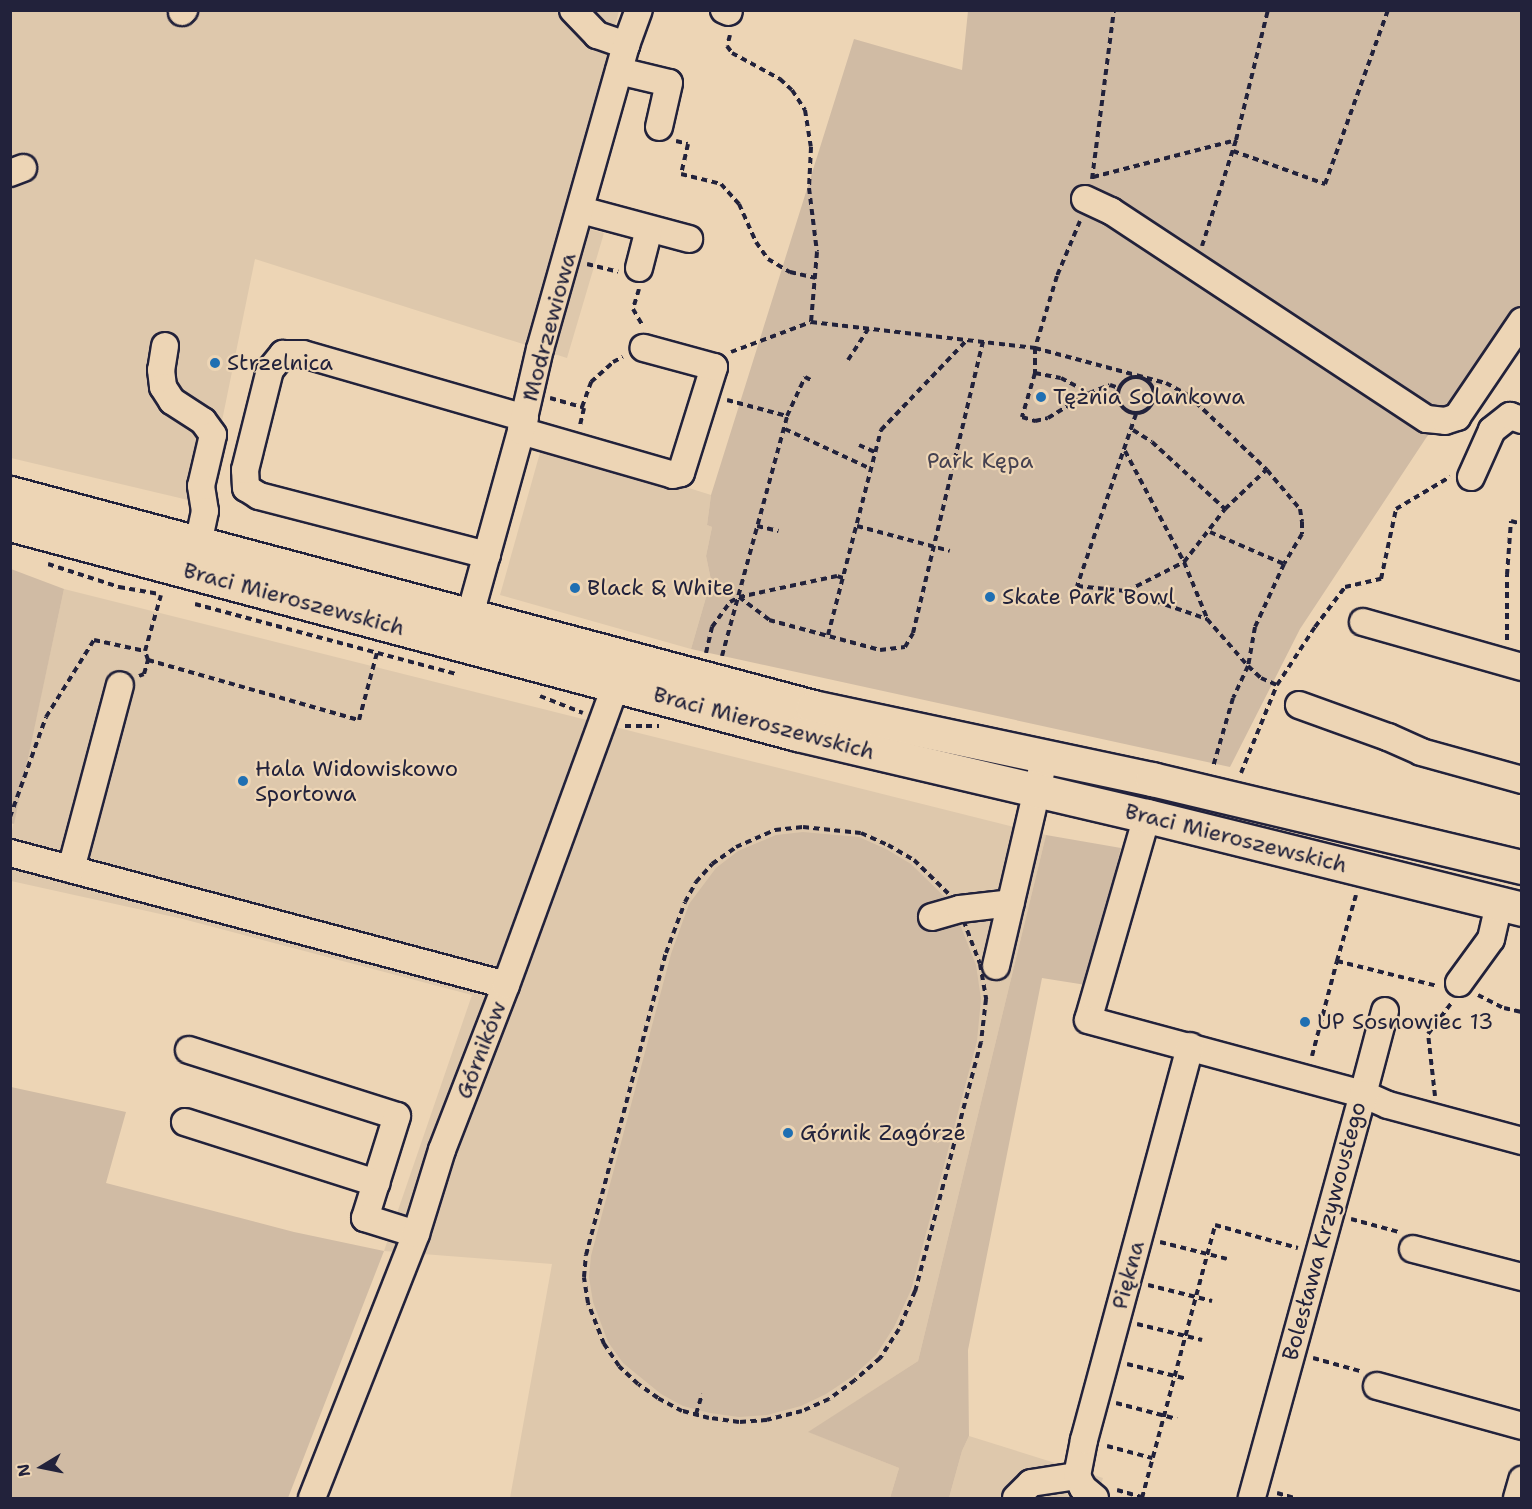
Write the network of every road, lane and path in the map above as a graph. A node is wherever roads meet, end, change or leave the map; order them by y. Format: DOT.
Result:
graph roads {
  1 [pos="573,10"];
  2 [pos="639,10"];
  3 [pos="1114,10"];
  4 [pos="1268,10"];
  5 [pos="1388,10"];
  6 [pos="728,15"];
  7 [pos="626,45"];
  8 [pos="619,71"];
  9 [pos="663,133"];
  10 [pos="1236,140"];
  11 [pos="1233,151"];
  12 [pos="1089,188"];
  13 [pos="581,210"];
  14 [pos="650,229"];
  15 [pos="689,239"];
  16 [pos="566,258"];
  17 [pos="1195,266"];
  18 [pos="636,274"];
  19 [pos="815,278"];
  20 [pos="1521,321"];
  21 [pos="811,322"];
  22 [pos="868,329"];
  23 [pos="968,339"];
  24 [pos="983,341"];
  25 [pos="165,346"];
  26 [pos="644,348"];
  27 [pos="1035,348"];
  28 [pos="848,360"];
  29 [pos="707,365"];
  30 [pos="1035,373"];
  31 [pos="1144,378"];
  32 [pos="811,380"];
  33 [pos="1119,388"];
  34 [pos="530,392"];
  35 [pos="1089,393"];
  36 [pos="746,405"];
  37 [pos="582,407"];
  38 [pos="1136,414"];
  39 [pos="787,416"];
  40 [pos="1457,417"];
  41 [pos="1521,420"];
  42 [pos="523,425"];
  43 [pos="784,429"];
  44 [pos="1133,430"];
  45 [pos="1492,430"];
  46 [pos="859,445"];
  47 [pos="574,446"];
  48 [pos="1125,451"];
  49 [pos="875,453"];
  50 [pos="871,469"];
  51 [pos="1266,470"];
  52 [pos="1471,477"];
  53 [pos="10,493"];
  54 [pos="1225,509"];
  55 [pos="10,524"];
  56 [pos="1521,524"];
  57 [pos="757,526"];
  58 [pos="857,526"];
  59 [pos="778,531"];
  60 [pos="1210,532"];
  61 [pos="198,543"];
  62 [pos="933,546"];
  63 [pos="950,551"];
  64 [pos="487,555"];
  65 [pos="38,560"];
  66 [pos="1184,562"];
  67 [pos="1284,564"];
  68 [pos="843,578"];
  69 [pos="1126,591"];
  70 [pos="161,595"];
  71 [pos="739,597"];
  72 [pos="172,598"];
  73 [pos="184,601"];
  74 [pos="1207,619"];
  75 [pos="253,621"];
  76 [pos="1363,622"];
  77 [pos="466,630"];
  78 [pos="828,635"];
  79 [pos="145,651"];
  80 [pos="378,653"];
  81 [pos="705,659"];
  82 [pos="148,660"];
  83 [pos="720,663"];
  84 [pos="1514,665"];
  85 [pos="1248,666"];
  86 [pos="120,684"];
  87 [pos="616,684"];
  88 [pos="1277,685"];
  89 [pos="1299,705"];
  90 [pos="1045,756"];
  91 [pos="1211,773"];
  92 [pos="1238,779"];
  93 [pos="1521,780"];
  94 [pos="1038,790"];
  95 [pos="1147,816"];
  96 [pos="10,817"];
  97 [pos="10,853"];
  98 [pos="1521,867"];
  99 [pos="71,869"];
  100 [pos="1356,894"];
  101 [pos="1011,903"];
  102 [pos="1510,906"];
  103 [pos="960,909"];
  104 [pos="932,917"];
  105 [pos="1337,961"];
  106 [pos="996,966"];
  107 [pos="506,985"];
  108 [pos="1463,990"];
  109 [pos="1385,1011"];
  110 [pos="1521,1012"];
  111 [pos="1190,1046"];
  112 [pos="189,1050"];
  113 [pos="1306,1078"];
  114 [pos="1363,1094"];
  115 [pos="1435,1098"];
  116 [pos="185,1122"];
  117 [pos="1521,1141"];
  118 [pos="376,1183"];
  119 [pos="416,1234"];
  120 [pos="1138,1237"];
  121 [pos="1413,1249"];
  122 [pos="1304,1250"];
  123 [pos="1207,1254"];
  124 [pos="1227,1259"];
  125 [pos="1521,1277"];
  126 [pos="1127,1280"];
  127 [pos="1196,1297"];
  128 [pos="1212,1301"];
  129 [pos="1116,1319"];
  130 [pos="1185,1336"];
  131 [pos="1202,1340"];
  132 [pos="1106,1359"];
  133 [pos="1174,1376"];
  134 [pos="1187,1379"];
  135 [pos="1377,1386"];
  136 [pos="702,1394"];
  137 [pos="1095,1397"];
  138 [pos="696,1414"];
  139 [pos="1164,1415"];
  140 [pos="1177,1419"];
  141 [pos="1521,1426"];
  142 [pos="1084,1440"];
  143 [pos="1152,1458"];
  144 [pos="1077,1476"];
  145 [pos="1521,1480"];
  146 [pos="1261,1495"];
  147 [pos="312,1498"];
  148 [pos="1016,1498"];
  149 [pos="1092,1498"];
  150 [pos="1142,1498"];
  151 [pos="1294,1498"];
  152 [pos="1517,1498"];
  1 -- 7 [label="street"];
  2 -- 7 [label="street, Modrzewiowa"];
  3 -- 12 [label="path"];
  4 -- 10 [label="path"];
  5 -- 11 [label="path"];
  6 -- 19 [label="path"];
  7 -- 8 [label="street, Modrzewiowa"];
  8 -- 9 [label="street"];
  8 -- 13 [label="street, Modrzewiowa"];
  9 -- 19 [label="path"];
  10 -- 11 [label="path"];
  10 -- 12 [label="path"];
  11 -- 17 [label="path"];
  12 -- 17 [label="street"];
  12 -- 27 [label="path"];
  13 -- 14 [label="street"];
  13 -- 16 [label="street, Modrzewiowa"];
  14 -- 15 [label="street"];
  14 -- 18 [label="street"];
  16 -- 18 [label="path"];
  16 -- 34 [label="street, Modrzewiowa"];
  17 -- 40 [label="street"];
  18 -- 26 [label="path"];
  19 -- 21 [label="path"];
  20 -- 40 [label="street"];
  21 -- 22 [label="path"];
  21 -- 29 [label="path"];
  22 -- 23 [label="path"];
  22 -- 28 [label="path"];
  23 -- 24 [label="path"];
  23 -- 49 [label="path"];
  24 -- 27 [label="path"];
  24 -- 62 [label="path"];
  25 -- 61 [label="street"];
  26 -- 29 [label="street"];
  26 -- 37 [label="path"];
  27 -- 30 [label="path"];
  27 -- 31 [label="path"];
  29 -- 47 [label="street"];
  30 -- 35 [label="path"];
  30 -- 35 [label="path"];
  31 -- 33 [label="path"];
  31 -- 38 [label="path"];
  31 -- 51 [label="path"];
  32 -- 39 [label="path"];
  33 -- 35 [label="path"];
  33 -- 38 [label="path"];
  34 -- 37 [label="path"];
  34 -- 42 [label="street, Modrzewiowa"];
  36 -- 39 [label="path"];
  37 -- 47 [label="path"];
  38 -- 44 [label="path"];
  39 -- 43 [label="path"];
  40 -- 45 [label="street"];
  41 -- 45 [label="street"];
  42 -- 47 [label="street"];
  42 -- 64 [label="street, Modrzewiowa"];
  42 -- 64 [label="street"];
  43 -- 50 [label="path"];
  43 -- 57 [label="path"];
  44 -- 48 [label="path"];
  44 -- 54 [label="path"];
  45 -- 52 [label="street"];
  46 -- 49 [label="path"];
  48 -- 66 [label="path"];
  48 -- 69 [label="path"];
  49 -- 50 [label="path"];
  50 -- 58 [label="path"];
  51 -- 54 [label="path"];
  51 -- 67 [label="path"];
  52 -- 88 [label="path"];
  53 -- 61 [label="main road, Braci Mieroszewskich"];
  54 -- 60 [label="path"];
  55 -- 77 [label="main road, Braci Mieroszewskich"];
  56 -- 84 [label="path"];
  57 -- 59 [label="path"];
  57 -- 71 [label="path"];
  58 -- 62 [label="path"];
  58 -- 68 [label="path"];
  60 -- 66 [label="path"];
  60 -- 67 [label="path"];
  61 -- 77 [label="main road, Braci Mieroszewskich"];
  62 -- 63 [label="path"];
  62 -- 78 [label="path"];
  64 -- 77 [label="street, Modrzewiowa"];
  65 -- 70 [label="path"];
  66 -- 69 [label="path"];
  66 -- 74 [label="path"];
  67 -- 85 [label="path"];
  68 -- 71 [label="path"];
  68 -- 78 [label="path"];
  69 -- 74 [label="path"];
  70 -- 72 [label="path"];
  70 -- 79 [label="path"];
  71 -- 78 [label="path"];
  71 -- 81 [label="path"];
  71 -- 83 [label="path"];
  73 -- 75 [label="path"];
  74 -- 85 [label="path"];
  76 -- 84 [label="street"];
  77 -- 87 [label="main road, Braci Mieroszewskich"];
  77 -- 90 [label="main road, Braci Mieroszewskich"];
  79 -- 82 [label="path"];
  79 -- 96 [label="path"];
  80 -- 82 [label="path"];
  82 -- 86 [label="path"];
  85 -- 88 [label="path"];
  85 -- 91 [label="path"];
  86 -- 99 [label="street"];
  87 -- 94 [label="main road, Braci Mieroszewskich"];
  87 -- 107 [label="street, Górników"];
  88 -- 92 [label="path"];
  89 -- 93 [label="street"];
  90 -- 94 [label="street"];
  90 -- 98 [label="main road, Braci Mieroszewskich"];
  94 -- 95 [label="main road, Braci Mieroszewskich"];
  94 -- 101 [label="street"];
  95 -- 102 [label="main road, Braci Mieroszewskich"];
  95 -- 111 [label="street, Bolesława Krzywoustego"];
  97 -- 99 [label="street"];
  99 -- 107 [label="street"];
  100 -- 105 [label="path"];
  101 -- 103 [label="street"];
  101 -- 106 [label="street"];
  102 -- 108 [label="street"];
  103 -- 104 [label="street"];
  103 -- 138 [label="path"];
  103 -- 138 [label="path"];
  105 -- 108 [label="path"];
  105 -- 113 [label="path"];
  107 -- 119 [label="street, Górników"];
  108 -- 110 [label="path"];
  108 -- 115 [label="path"];
  109 -- 114 [label="street"];
  111 -- 113 [label="street, Bolesława Krzywoustego"];
  111 -- 120 [label="street, Piękna"];
  112 -- 118 [label="street"];
  113 -- 114 [label="street, Bolesława Krzywoustego"];
  114 -- 117 [label="street"];
  114 -- 146 [label="street, Bolesława Krzywoustego"];
  116 -- 118 [label="street"];
  118 -- 119 [label="street"];
  119 -- 147 [label="street, Górników"];
  120 -- 123 [label="path"];
  120 -- 126 [label="street, Piękna"];
  121 -- 125 [label="street"];
  122 -- 123 [label="path"];
  123 -- 124 [label="path"];
  123 -- 127 [label="path"];
  126 -- 127 [label="path"];
  126 -- 129 [label="street, Piękna"];
  127 -- 128 [label="path"];
  127 -- 130 [label="path"];
  129 -- 130 [label="path"];
  129 -- 132 [label="street, Piękna"];
  130 -- 131 [label="path"];
  130 -- 133 [label="path"];
  132 -- 133 [label="path"];
  132 -- 137 [label="street, Piękna"];
  133 -- 134 [label="path"];
  133 -- 139 [label="path"];
  135 -- 141 [label="street"];
  136 -- 138 [label="path"];
  137 -- 139 [label="path"];
  137 -- 142 [label="street, Piękna"];
  139 -- 140 [label="path"];
  139 -- 143 [label="path"];
  142 -- 143 [label="path"];
  142 -- 144 [label="street, Piękna"];
  143 -- 150 [label="path"];
  144 -- 148 [label="street"];
  144 -- 149 [label="street"];
  145 -- 152 [label="street"];
  146 -- 151 [label="path"];
}
